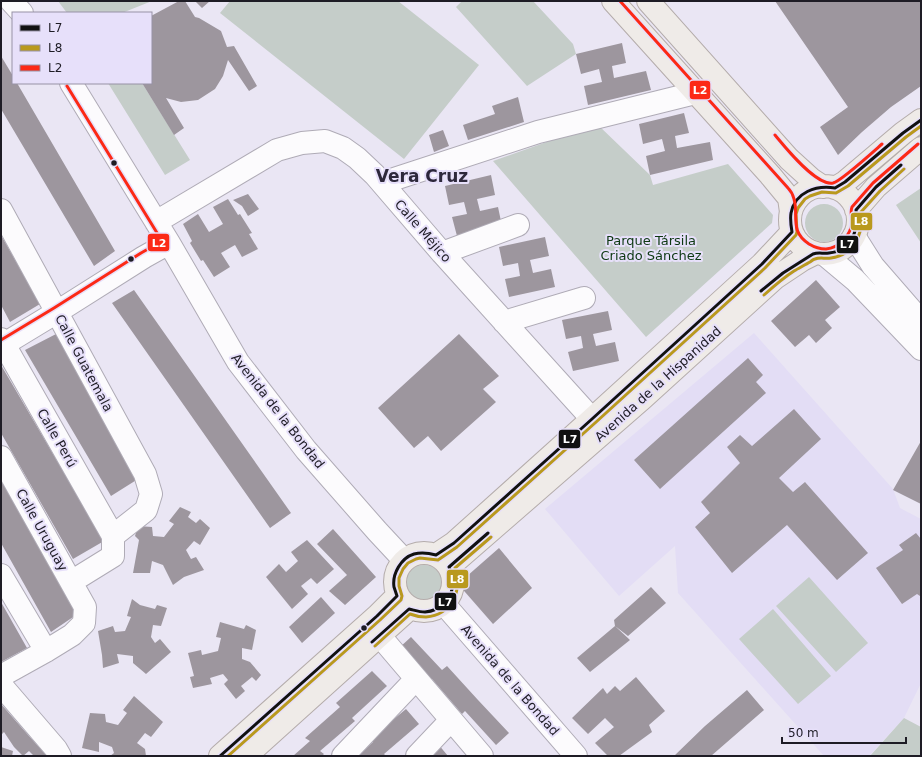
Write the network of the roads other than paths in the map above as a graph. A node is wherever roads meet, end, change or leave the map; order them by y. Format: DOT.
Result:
graph roads {
  1 [pos="613,1"];
  2 [pos="648,1"];
  3 [pos="72,84"];
  4 [pos="695,93"];
  5 [pos="921,120"];
  6 [pos="921,148"];
  7 [pos="382,183"];
  8 [pos="829,188"];
  9 [pos="1,210"];
  10 [pos="856,210"];
  11 [pos="156,222"];
  12 [pos="792,222"];
  13 [pos="518,225"];
  14 [pos="854,236"];
  15 [pos="169,243"];
  16 [pos="442,253"];
  17 [pos="820,253"];
  18 [pos="584,298"];
  19 [pos="57,312"];
  20 [pos="921,321"];
  21 [pos="504,322"];
  22 [pos="2,343"];
  23 [pos="921,349"];
  24 [pos="592,420"];
  25 [pos="1,457"];
  26 [pos="114,536"];
  27 [pos="404,560"];
  28 [pos="442,561"];
  29 [pos="1,575"];
  30 [pos="71,582"];
  31 [pos="403,602"];
  32 [pos="444,604"];
  33 [pos="379,636"];
  34 [pos="46,651"];
  35 [pos="1,676"];
  36 [pos="416,679"];
  37 [pos="1,685"];
  38 [pos="450,720"];
  39 [pos="477,754"];
  40 [pos="571,754"];
  41 [pos="250,755"];
  42 [pos="60,756"];
  43 [pos="220,756"];
  44 [pos="343,756"];
  45 [pos="417,756"];
  1 -- 4 [label="main road"];
  2 -- 8 [label="main road"];
  3 -- 11 [label="street, Avenida de la Bondad"];
  4 -- 7 [label="street"];
  4 -- 12 [label="main road"];
  5 -- 8 [label="main road"];
  6 -- 10 [label="main road"];
  7 -- 11 [label="street, Calle Méjico"];
  7 -- 16 [label="street, Calle Méjico"];
  8 -- 10 [label="main road"];
  8 -- 12 [label="main road"];
  9 -- 19 [label="street, Calle Guatemala"];
  10 -- 14 [label="main road"];
  11 -- 15 [label="street, Avenida de la Bondad"];
  12 -- 17 [label="main road"];
  12 -- 24 [label="main road, Avenida de la Hispanidad"];
  13 -- 16 [label="street"];
  14 -- 17 [label="main road"];
  14 -- 20 [label="street"];
  15 -- 19 [label="street"];
  15 -- 27 [label="street, Avenida de la Bondad"];
  16 -- 21 [label="street, Calle Méjico"];
  17 -- 23 [label="street"];
  17 -- 28 [label="main road, Avenida de la Hispanidad"];
  18 -- 21 [label="street"];
  19 -- 22 [label="street"];
  19 -- 26 [label="street, Calle Guatemala"];
  21 -- 24 [label="street, Calle Méjico"];
  22 -- 26 [label="street, Calle Perú"];
  24 -- 28 [label="main road, Avenida de la Hispanidad"];
  25 -- 30 [label="street, Calle Uruguay"];
  26 -- 30 [label="street"];
  27 -- 28 [label="main road"];
  27 -- 31 [label="main road"];
  28 -- 32 [label="main road"];
  29 -- 34 [label="street"];
  30 -- 34 [label="street, Calle Uruguay"];
  31 -- 32 [label="main road"];
  31 -- 33 [label="main road"];
  31 -- 43 [label="main road"];
  32 -- 40 [label="street, Avenida de la Bondad"];
  33 -- 36 [label="street"];
  33 -- 41 [label="main road"];
  34 -- 35 [label="street"];
  36 -- 38 [label="street"];
  36 -- 44 [label="street"];
  37 -- 42 [label="street"];
  38 -- 39 [label="street"];
  38 -- 45 [label="street"];
}
